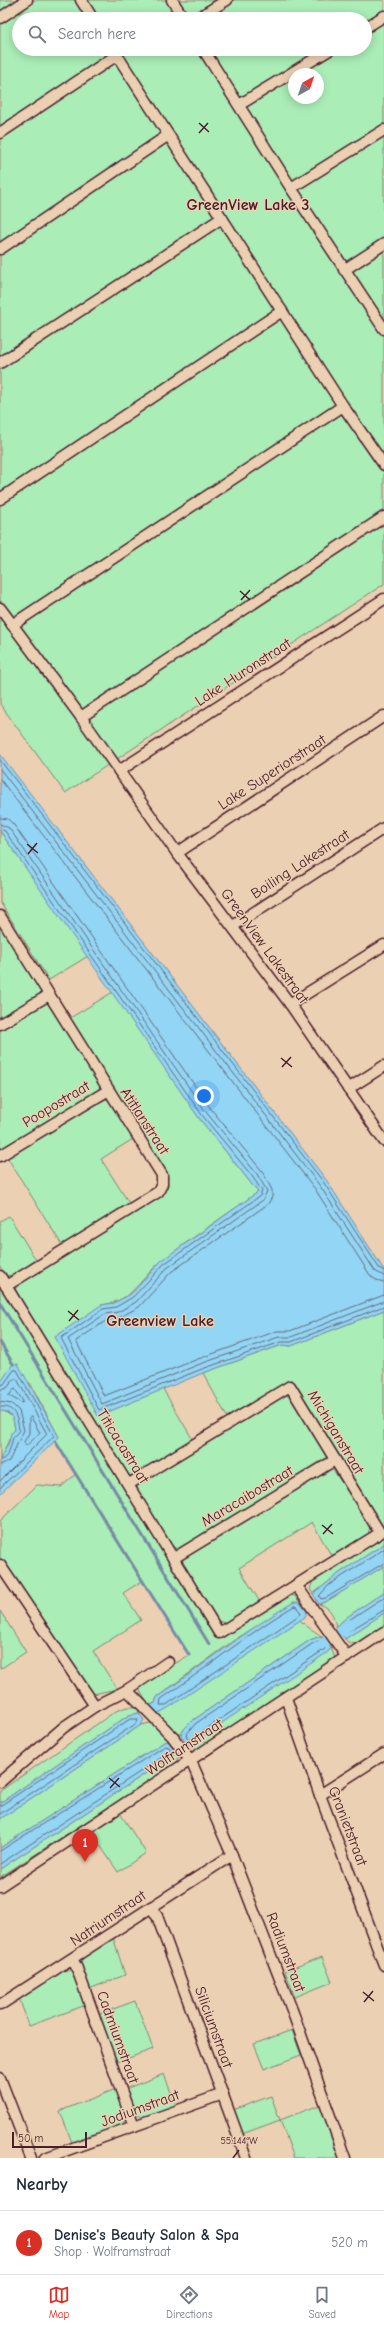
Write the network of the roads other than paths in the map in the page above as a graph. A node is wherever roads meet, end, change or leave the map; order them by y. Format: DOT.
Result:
graph roads {
  1 [pos="27,0"];
  2 [pos="81,0"];
  3 [pos="172,0"];
  4 [pos="227,0"];
  5 [pos="89,12"];
  6 [pos="180,12"];
  7 [pos="207,12"];
  8 [pos="384,16"];
  9 [pos="0,18"];
  10 [pos="372,24"];
  11 [pos="109,56"];
  12 [pos="117,56"];
  13 [pos="208,56"];
  14 [pos="320,56"];
  15 [pos="239,105"];
  16 [pos="384,130"];
  17 [pos="0,133"];
  18 [pos="167,136"];
  19 [pos="291,188"];
  20 [pos="222,218"];
  21 [pos="384,244"];
  22 [pos="0,249"];
  23 [pos="344,270"];
  24 [pos="282,311"];
  25 [pos="384,329"];
  26 [pos="0,363"];
  27 [pos="343,406"];
  28 [pos="384,465"];
  29 [pos="0,498"];
  30 [pos="384,517"];
  31 [pos="384,599"];
  32 [pos="0,608"];
  33 [pos="12,625"];
  34 [pos="384,716"];
  35 [pos="81,717"];
  36 [pos="119,771"];
  37 [pos="384,828"];
  38 [pos="177,853"];
  39 [pos="0,916"];
  40 [pos="233,926"];
  41 [pos="384,944"];
  42 [pos="49,994"];
  43 [pos="290,1004"];
  44 [pos="0,1024"];
  45 [pos="384,1066"];
  46 [pos="348,1089"];
  47 [pos="107,1091"];
  48 [pos="384,1141"];
  49 [pos="0,1156"];
  50 [pos="0,1276"];
  51 [pos="6,1286"];
  52 [pos="335,1460"];
  53 [pos="129,1484"];
  54 [pos="174,1558"];
  55 [pos="0,1565"];
  56 [pos="299,1589"];
  57 [pos="384,1632"];
  58 [pos="219,1633"];
  59 [pos="347,1657"];
  60 [pos="168,1662"];
  61 [pos="127,1690"];
  62 [pos="286,1698"];
  63 [pos="95,1706"];
  64 [pos="384,1754"];
  65 [pos="191,1761"];
  66 [pos="0,1782"];
  67 [pos="320,1795"];
  68 [pos="232,1855"];
  69 [pos="0,1886"];
  70 [pos="151,1907"];
  71 [pos="72,1959"];
  72 [pos="384,1965"];
  73 [pos="0,2006"];
  74 [pos="0,2078"];
  75 [pos="222,2094"];
  76 [pos="134,2126"];
  77 [pos="31,2158"];
  78 [pos="45,2158"];
  79 [pos="246,2158"];
  80 [pos="345,2158"];
  1 -- 9 [label="street"];
  2 -- 5 [label="street"];
  3 -- 6 [label="street"];
  4 -- 7 [label="street"];
  8 -- 10 [label="street"];
  11 -- 17 [label="street"];
  12 -- 18 [label="street"];
  13 -- 15 [label="street"];
  14 -- 15 [label="street"];
  15 -- 19 [label="street"];
  16 -- 19 [label="street"];
  18 -- 20 [label="street"];
  18 -- 22 [label="street"];
  19 -- 23 [label="street"];
  20 -- 24 [label="street"];
  20 -- 26 [label="street"];
  21 -- 23 [label="street"];
  23 -- 25 [label="street"];
  24 -- 27 [label="street"];
  24 -- 29 [label="street"];
  27 -- 28 [label="street"];
  27 -- 33 [label="street"];
  30 -- 35 [label="street"];
  31 -- 36 [label="street, Lake Huronstraat"];
  32 -- 33 [label="street, GreenView Lakestraat"];
  33 -- 35 [label="street, GreenView Lakestraat"];
  34 -- 38 [label="street, Lake Superiorstraat"];
  35 -- 36 [label="street, GreenView Lakestraat"];
  36 -- 38 [label="street, GreenView Lakestraat"];
  37 -- 40 [label="street, Boiling Lakestraat"];
  38 -- 40 [label="street, GreenView Lakestraat"];
  39 -- 42 [label="street, Atitlanstraat"];
  40 -- 43 [label="street, GreenView Lakestraat"];
  41 -- 43 [label="street"];
  42 -- 44 [label="street"];
  42 -- 47 [label="street, Atitlanstraat"];
  43 -- 46 [label="street, GreenView Lakestraat"];
  45 -- 46 [label="street"];
  46 -- 48 [label="street, GreenView Lakestraat"];
  47 -- 49 [label="street, Poopostraat"];
  47 -- 51 [label="street, Atitlanstraat"];
  50 -- 51 [label="street, Titicacastraat"];
  51 -- 53 [label="street, Titicacastraat"];
  52 -- 53 [label="street, Michiganstraat"];
  52 -- 54 [label="street, Maracaibostraat"];
  52 -- 56 [label="street, Michiganstraat"];
  53 -- 54 [label="street, Titicacastraat"];
  54 -- 58 [label="street, Titicacastraat"];
  55 -- 63 [label="street"];
  56 -- 58 [label="street, Michiganstraat"];
  56 -- 59 [label="street"];
  57 -- 59 [label="street, Wolframstraat"];
  59 -- 62 [label="street, Wolframstraat"];
  60 -- 61 [label="street"];
  61 -- 63 [label="street"];
  61 -- 65 [label="street, Radiumstraat"];
  62 -- 65 [label="street, Wolframstraat"];
  62 -- 67 [label="street, Granietstraat"];
  63 -- 66 [label="street"];
  64 -- 67 [label="street"];
  65 -- 68 [label="street, Radiumstraat"];
  65 -- 69 [label="street, Wolframstraat"];
  67 -- 72 [label="street, Granietstraat"];
  68 -- 70 [label="street, Natriumstraat"];
  68 -- 80 [label="street, Radiumstraat"];
  70 -- 71 [label="street, Natriumstraat"];
  70 -- 75 [label="street, Siliciumstraat"];
  71 -- 73 [label="street, Natriumstraat"];
  71 -- 76 [label="street, Cadmiumstraat"];
  74 -- 77 [label="street"];
  75 -- 76 [label="street, Jodiumstraat"];
  75 -- 79 [label="street, Siliciumstraat"];
  76 -- 78 [label="street, Jodiumstraat"];
}
